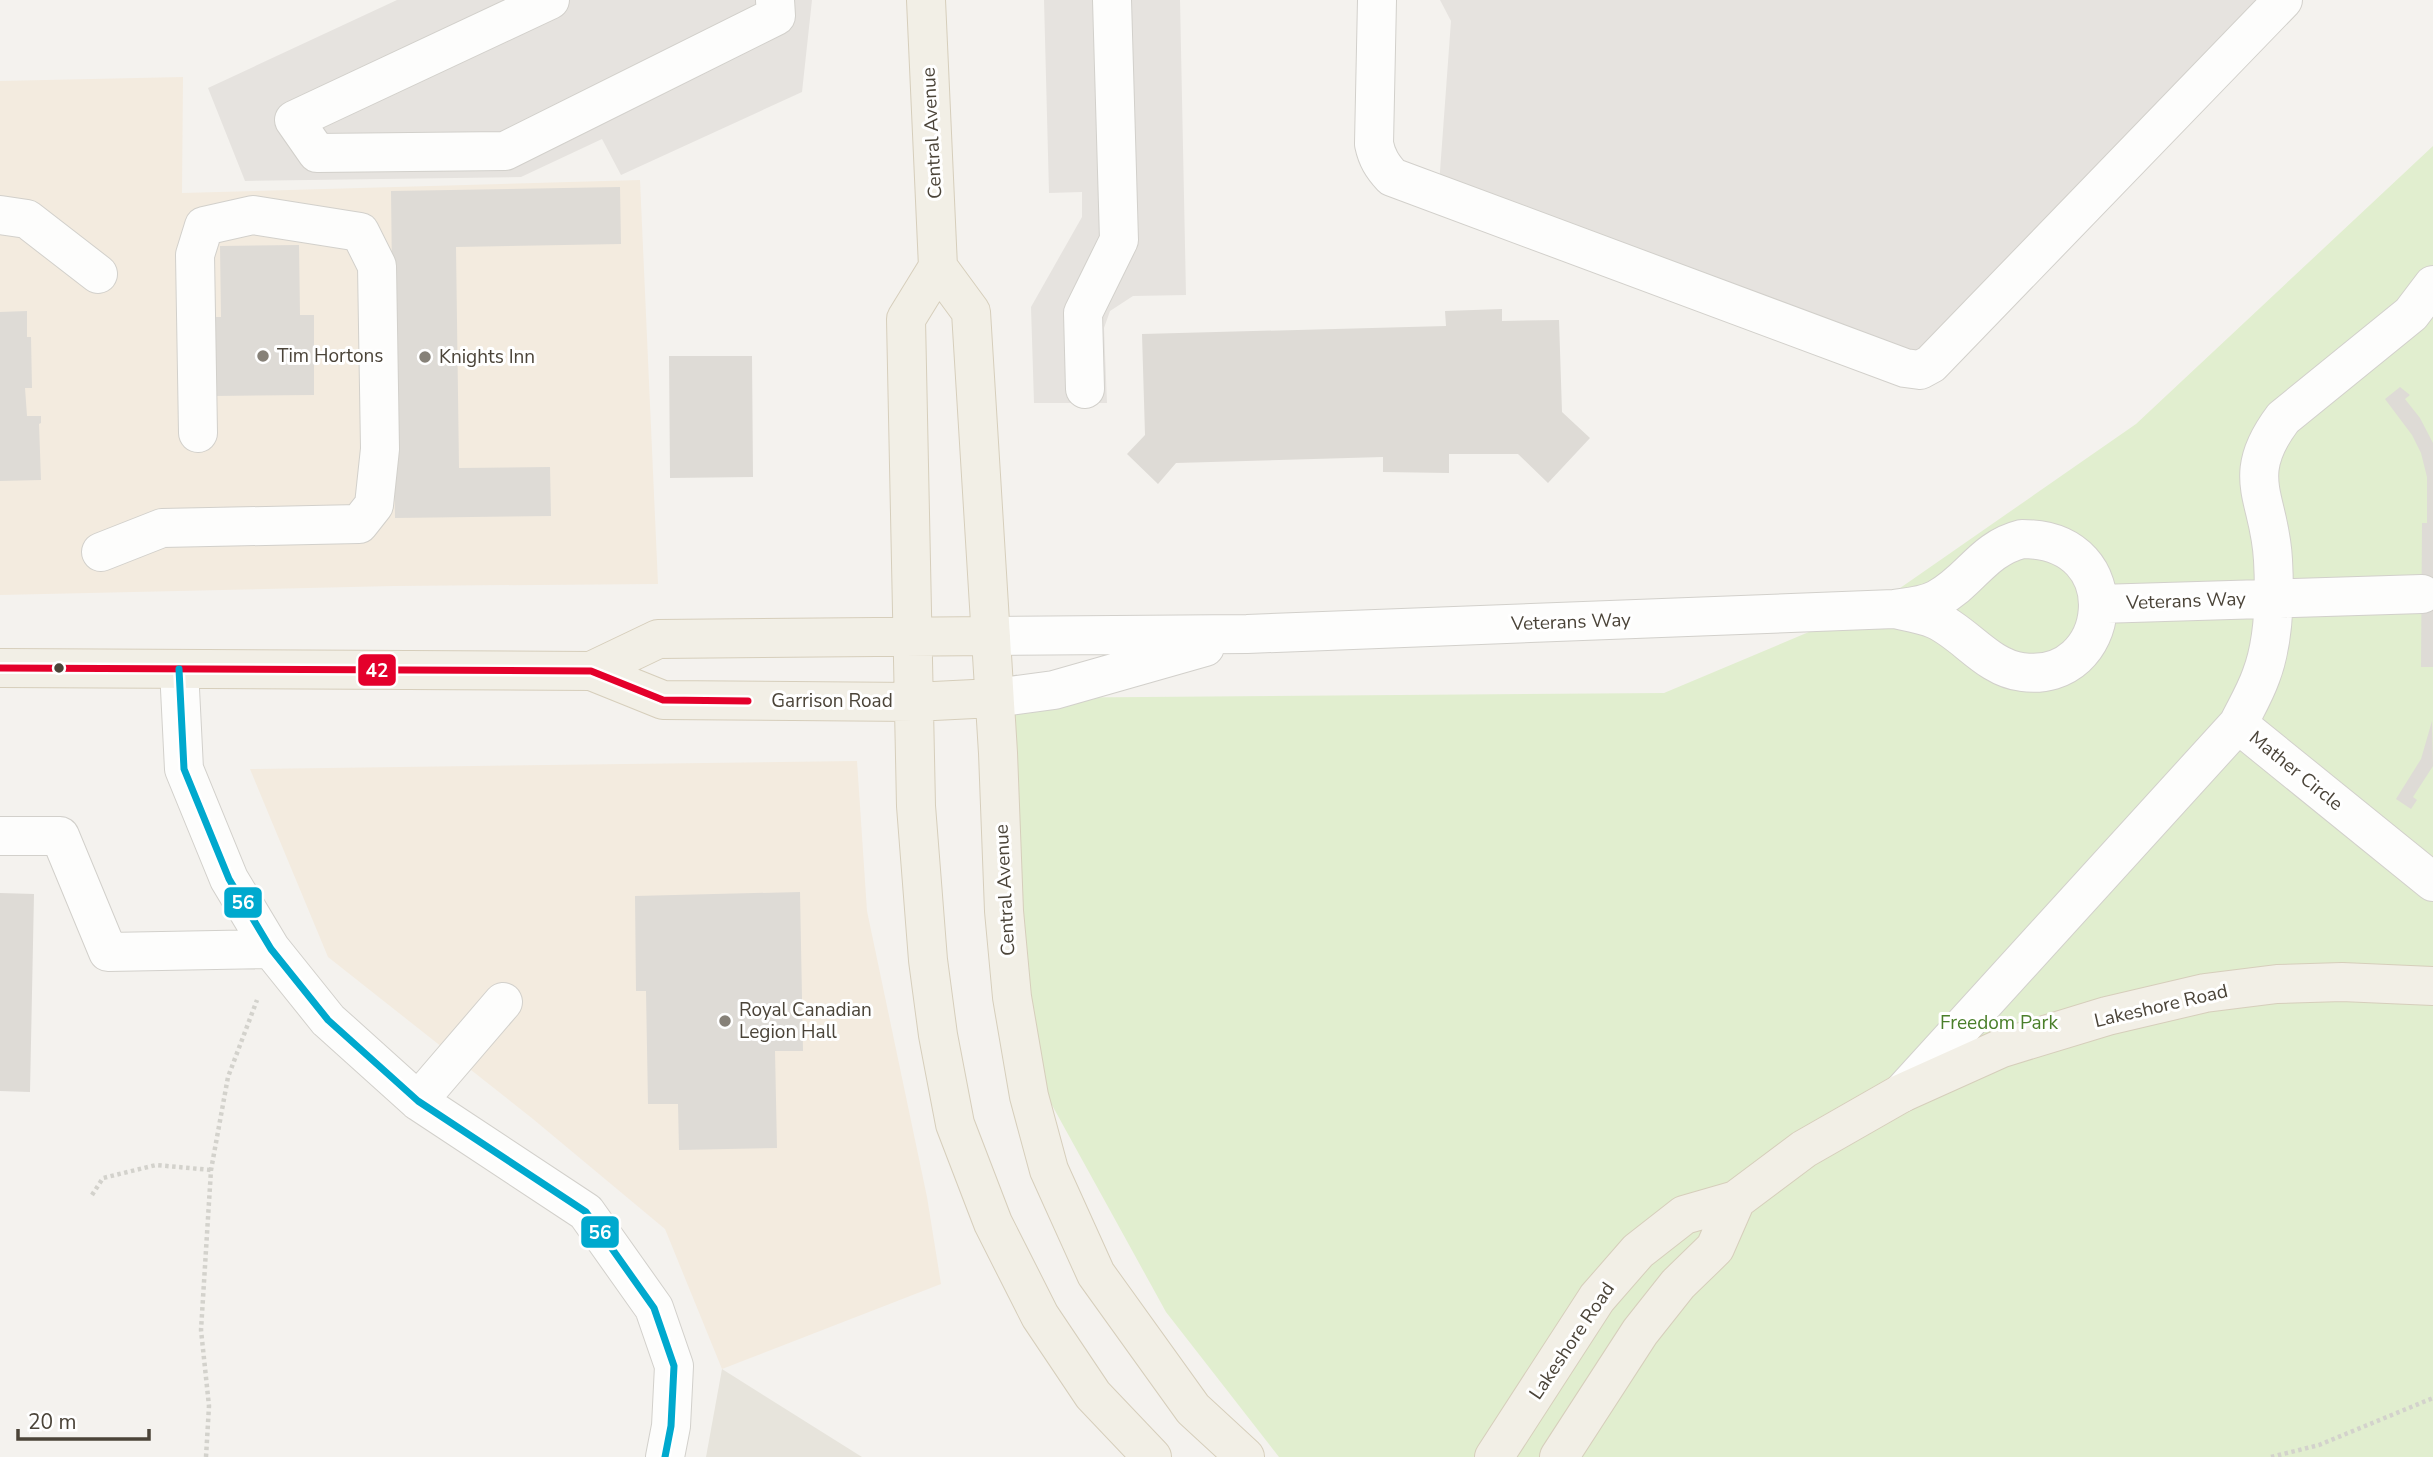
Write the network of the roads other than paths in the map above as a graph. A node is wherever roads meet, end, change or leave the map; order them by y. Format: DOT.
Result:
graph roads {
  1 [pos="550,0"];
  2 [pos="775,0"];
  3 [pos="926,0"];
  4 [pos="1112,0"];
  5 [pos="1377,0"];
  6 [pos="2283,0"];
  7 [pos="0,215"];
  8 [pos="938,267"];
  9 [pos="97,274"];
  10 [pos="2433,285"];
  11 [pos="1085,389"];
  12 [pos="198,433"];
  13 [pos="101,552"];
  14 [pos="2422,594"];
  15 [pos="2272,597"];
  16 [pos="2099,604"];
  17 [pos="1895,609"];
  18 [pos="1247,634"];
  19 [pos="913,636"];
  20 [pos="991,636"];
  21 [pos="0,668"];
  22 [pos="179,668"];
  23 [pos="591,671"];
  24 [pos="994,698"];
  25 [pos="914,702"];
  26 [pos="2238,724"];
  27 [pos="0,836"];
  28 [pos="2433,882"];
  29 [pos="278,958"];
  30 [pos="2433,986"];
  31 [pos="503,1002"];
  32 [pos="1902,1093"];
  33 [pos="418,1101"];
  34 [pos="1736,1200"];
  35 [pos="665,1457"];
  36 [pos="1152,1457"];
  37 [pos="1245,1457"];
  38 [pos="1494,1457"];
  39 [pos="1559,1457"];
  1 -- 2 [label="street"];
  3 -- 8 [label="main road, Central Avenue"];
  4 -- 11 [label="street"];
  5 -- 6 [label="street"];
  7 -- 9 [label="street"];
  8 -- 19 [label="main road"];
  8 -- 20 [label="main road, Central Avenue"];
  10 -- 15 [label="street, Mather Circle"];
  12 -- 13 [label="street"];
  14 -- 15 [label="street, Veterans Way"];
  15 -- 16 [label="street, Veterans Way"];
  15 -- 26 [label="street, Mather Circle"];
  16 -- 17 [label="street, Veterans Way"];
  16 -- 17 [label="street, Veterans Way"];
  17 -- 18 [label="street, Veterans Way"];
  18 -- 20 [label="street, Veterans Way"];
  18 -- 24 [label="street, Veterans Way"];
  19 -- 20 [label="main road, Garrison Road"];
  19 -- 23 [label="main road, Garrison Road"];
  19 -- 25 [label="main road"];
  20 -- 24 [label="main road, Central Avenue"];
  21 -- 22 [label="main road, Garrison Road"];
  22 -- 23 [label="main road, Garrison Road"];
  22 -- 29 [label="street"];
  23 -- 25 [label="main road, Garrison Road"];
  24 -- 25 [label="main road, Garrison Road"];
  24 -- 37 [label="main road, Central Avenue"];
  25 -- 36 [label="main road"];
  26 -- 28 [label="street, Mather Circle"];
  26 -- 32 [label="street, Lakeshore Road"];
  27 -- 29 [label="street"];
  29 -- 33 [label="street"];
  30 -- 32 [label="main road, Lakeshore Road"];
  31 -- 33 [label="street"];
  32 -- 34 [label="main road, Lakeshore Road"];
  33 -- 35 [label="street"];
  34 -- 38 [label="main road, Lakeshore Road"];
  34 -- 39 [label="main road, Lakeshore Road"];
}
